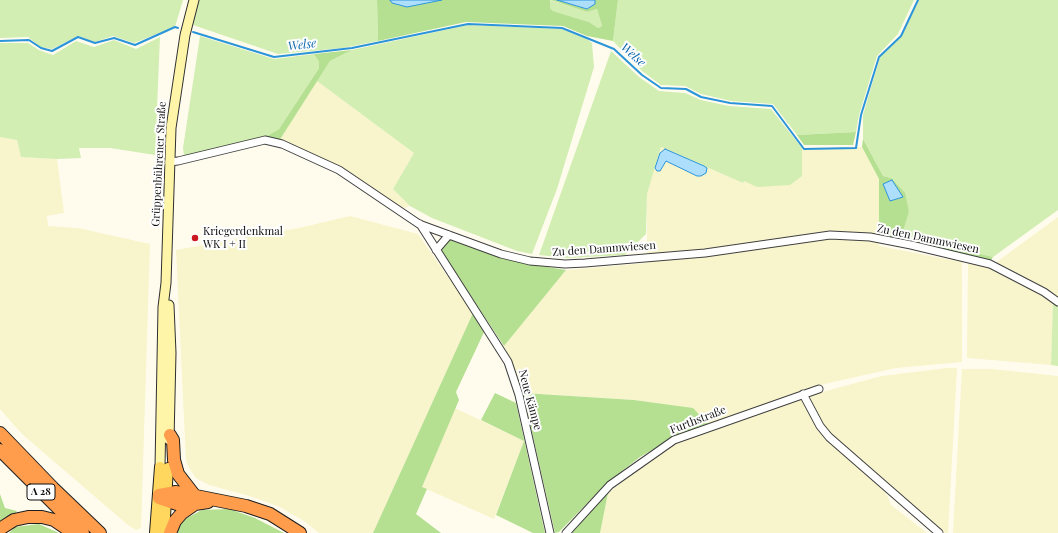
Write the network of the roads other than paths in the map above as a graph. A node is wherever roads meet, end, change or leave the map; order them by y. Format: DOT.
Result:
graph roads {
  1 [pos="194,0"];
  2 [pos="169,162"];
  3 [pos="420,224"];
  4 [pos="449,235"];
  5 [pos="436,250"];
  6 [pos="166,283"];
  7 [pos="1058,302"];
  8 [pos="819,389"];
  9 [pos="803,394"];
  10 [pos="0,433"];
  11 [pos="170,435"];
  12 [pos="0,450"];
  13 [pos="164,467"];
  14 [pos="163,497"];
  15 [pos="195,500"];
  16 [pos="0,529"];
  17 [pos="73,533"];
  18 [pos="83,533"];
  19 [pos="100,533"];
  20 [pos="155,533"];
  21 [pos="164,533"];
  22 [pos="170,533"];
  23 [pos="300,533"];
  24 [pos="550,533"];
  25 [pos="566,533"];
  26 [pos="939,533"];
  1 -- 2 [label="main road, Grüppenbührener Straße"];
  2 -- 3 [label="street, Zu den Dammwiesen"];
  2 -- 6 [label="main road, Grüppenbührener Straße"];
  3 -- 4 [label="street, Zu den Dammwiesen"];
  3 -- 5 [label="street, Neue Kämpe"];
  4 -- 5 [label="street"];
  4 -- 7 [label="street, Zu den Dammwiesen"];
  5 -- 24 [label="street, Neue Kämpe"];
  6 -- 11 [label="main road, Grüppenbührener Straße"];
  6 -- 13 [label="main road, Grüppenbührener Straße"];
  8 -- 9 [label="street, Furthstraße"];
  9 -- 25 [label="street, Furthstraße"];
  9 -- 26 [label="street"];
  10 -- 19 [label="highway, A 28"];
  11 -- 13 [label="main road, Grüppenbührener Straße"];
  11 -- 15 [label="highway"];
  12 -- 18 [label="highway, A 28"];
  13 -- 14 [label="main road"];
  14 -- 15 [label="highway"];
  14 -- 20 [label="main road"];
  14 -- 21 [label="main road"];
  15 -- 22 [label="highway"];
  15 -- 23 [label="highway"];
  16 -- 17 [label="highway"];
}
